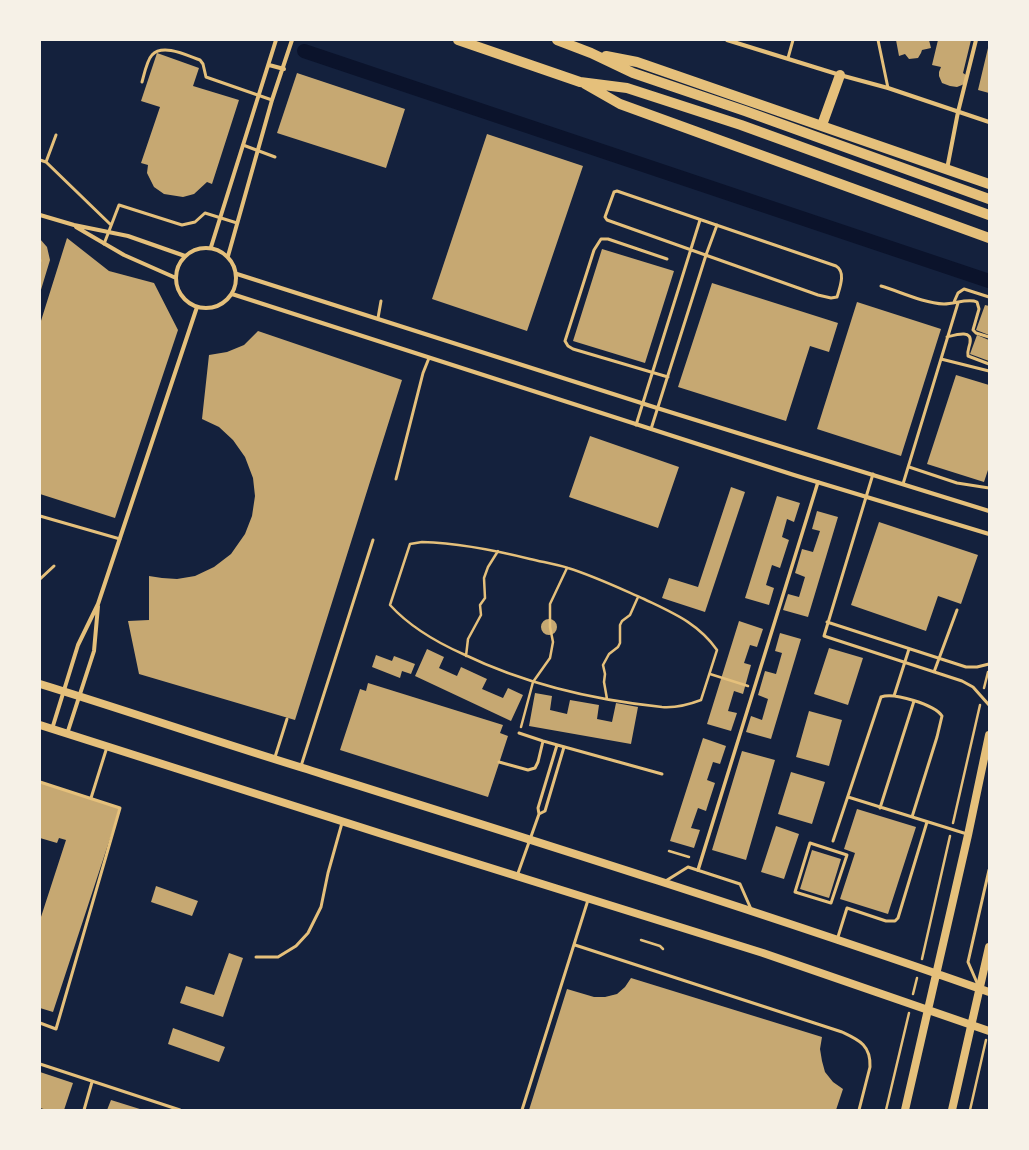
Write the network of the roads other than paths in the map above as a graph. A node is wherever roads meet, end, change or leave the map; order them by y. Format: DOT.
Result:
graph roads {
  1 [pos="276,40"];
  2 [pos="292,40"];
  3 [pos="458,40"];
  4 [pos="557,40"];
  5 [pos="727,40"];
  6 [pos="793,40"];
  7 [pos="878,40"];
  8 [pos="976,40"];
  9 [pos="591,53"];
  10 [pos="788,58"];
  11 [pos="269,65"];
  12 [pos="284,69"];
  13 [pos="840,75"];
  14 [pos="142,82"];
  15 [pos="580,82"];
  16 [pos="888,88"];
  17 [pos="259,96"];
  18 [pos="272,100"];
  19 [pos="958,112"];
  20 [pos="989,122"];
  21 [pos="822,125"];
  22 [pos="56,135"];
  23 [pos="244,145"];
  24 [pos="259,150"];
  25 [pos="275,157"];
  26 [pos="40,160"];
  27 [pos="46,162"];
  28 [pos="947,169"];
  29 [pos="989,184"];
  30 [pos="989,199"];
  31 [pos="40,215"];
  32 [pos="989,215"];
  33 [pos="221,218"];
  34 [pos="700,220"];
  35 [pos="237,223"];
  36 [pos="74,225"];
  37 [pos="111,225"];
  38 [pos="717,225"];
  39 [pos="109,231"];
  40 [pos="989,238"];
  41 [pos="104,244"];
  42 [pos="211,247"];
  43 [pos="691,250"];
  44 [pos="706,255"];
  45 [pos="185,256"];
  46 [pos="228,256"];
  47 [pos="667,259"];
  48 [pos="237,274"];
  49 [pos="176,278"];
  50 [pos="881,286"];
  51 [pos="232,294"];
  52 [pos="989,297"];
  53 [pos="381,301"];
  54 [pos="956,303"];
  55 [pos="197,307"];
  56 [pos="378,318"];
  57 [pos="948,337"];
  58 [pos="989,337"];
  59 [pos="428,358"];
  60 [pos="941,359"];
  61 [pos="989,364"];
  62 [pos="989,371"];
  63 [pos="652,372"];
  64 [pos="668,377"];
  65 [pos="642,403"];
  66 [pos="657,408"];
  67 [pos="636,425"];
  68 [pos="651,430"];
  69 [pos="909,467"];
  70 [pos="873,474"];
  71 [pos="396,479"];
  72 [pos="818,482"];
  73 [pos="903,484"];
  74 [pos="989,488"];
  75 [pos="866,496"];
  76 [pos="989,511"];
  77 [pos="40,516"];
  78 [pos="989,534"];
  79 [pos="120,539"];
  80 [pos="373,540"];
  81 [pos="54,566"];
  82 [pos="40,579"];
  83 [pos="98,604"];
  84 [pos="957,610"];
  85 [pos="827,622"];
  86 [pos="909,649"];
  87 [pos="939,658"];
  88 [pos="905,663"];
  89 [pos="989,665"];
  90 [pos="934,672"];
  91 [pos="40,684"];
  92 [pos="64,691"];
  93 [pos="79,696"];
  94 [pos="894,696"];
  95 [pos="914,701"];
  96 [pos="989,705"];
  97 [pos="287,719"];
  98 [pos="40,725"];
  99 [pos="51,729"];
  100 [pos="519,733"];
  101 [pos="67,734"];
  102 [pos="989,735"];
  103 [pos="543,742"];
  104 [pos="557,745"];
  105 [pos="107,747"];
  106 [pos="564,747"];
  107 [pos="989,749"];
  108 [pos="274,759"];
  109 [pos="984,760"];
  110 [pos="499,762"];
  111 [pos="300,767"];
  112 [pos="662,774"];
  113 [pos="40,782"];
  114 [pos="848,797"];
  115 [pos="91,798"];
  116 [pos="880,808"];
  117 [pos="539,814"];
  118 [pos="912,817"];
  119 [pos="342,822"];
  120 [pos="927,822"];
  121 [pos="968,835"];
  122 [pos="530,839"];
  123 [pos="833,841"];
  124 [pos="698,870"];
  125 [pos="989,870"];
  126 [pos="518,876"];
  127 [pos="662,883"];
  128 [pos="794,892"];
  129 [pos="589,899"];
  130 [pos="752,910"];
  131 [pos="837,940"];
  132 [pos="575,945"];
  133 [pos="989,947"];
  134 [pos="256,957"];
  135 [pos="937,973"];
  136 [pos="980,988"];
  137 [pos="989,992"];
  138 [pos="928,1011"];
  139 [pos="40,1023"];
  140 [pos="972,1025"];
  141 [pos="989,1031"];
  142 [pos="40,1064"];
  143 [pos="92,1082"];
  144 [pos="84,1110"];
  145 [pos="180,1110"];
  146 [pos="522,1110"];
  147 [pos="859,1110"];
  148 [pos="905,1110"];
  149 [pos="952,1110"];
  1 -- 11 [label="street"];
  2 -- 12 [label="street"];
  3 -- 15 [label="highway"];
  4 -- 9 [label="highway"];
  5 -- 10 [label="street"];
  6 -- 10 [label="lane"];
  7 -- 16 [label="lane"];
  8 -- 19 [label="street"];
  9 -- 21 [label="highway"];
  9 -- 30 [label="highway"];
  10 -- 13 [label="street"];
  11 -- 12 [label="street"];
  11 -- 17 [label="street"];
  12 -- 18 [label="street"];
  13 -- 16 [label="street"];
  13 -- 21 [label="highway"];
  14 -- 17 [label="lane"];
  15 -- 32 [label="highway"];
  15 -- 40 [label="highway"];
  16 -- 19 [label="street"];
  17 -- 18 [label="lane"];
  17 -- 23 [label="street"];
  18 -- 24 [label="street"];
  19 -- 20 [label="street"];
  19 -- 28 [label="street"];
  21 -- 28 [label="highway"];
  22 -- 27 [label="lane"];
  23 -- 24 [label="lane"];
  23 -- 33 [label="street"];
  24 -- 25 [label="lane"];
  24 -- 35 [label="street"];
  26 -- 27 [label="lane"];
  27 -- 37 [label="lane"];
  28 -- 29 [label="highway"];
  31 -- 36 [label="street"];
  33 -- 35 [label="lane"];
  33 -- 37 [label="lane"];
  33 -- 42 [label="street"];
  34 -- 38 [label="lane"];
  34 -- 43 [label="lane"];
  34 -- 43 [label="lane"];
  35 -- 46 [label="street"];
  36 -- 39 [label="street"];
  36 -- 41 [label="street"];
  37 -- 39 [label="lane"];
  38 -- 44 [label="lane"];
  38 -- 44 [label="lane"];
  39 -- 41 [label="lane"];
  39 -- 45 [label="street"];
  41 -- 49 [label="street"];
  42 -- 45 [label="street"];
  42 -- 46 [label="street"];
  43 -- 44 [label="lane"];
  43 -- 63 [label="lane"];
  44 -- 64 [label="lane"];
  45 -- 49 [label="street"];
  46 -- 48 [label="street"];
  47 -- 63 [label="lane"];
  48 -- 51 [label="street"];
  48 -- 56 [label="street"];
  49 -- 55 [label="street"];
  50 -- 54 [label="lane"];
  51 -- 55 [label="street"];
  51 -- 59 [label="street"];
  52 -- 54 [label="lane"];
  53 -- 56 [label="lane"];
  54 -- 57 [label="lane"];
  54 -- 58 [label="lane"];
  55 -- 79 [label="street"];
  56 -- 65 [label="street"];
  57 -- 60 [label="lane"];
  57 -- 61 [label="lane"];
  59 -- 67 [label="street"];
  59 -- 71 [label="lane"];
  60 -- 62 [label="lane"];
  60 -- 69 [label="lane"];
  63 -- 64 [label="lane"];
  63 -- 65 [label="lane"];
  64 -- 66 [label="lane"];
  65 -- 66 [label="street"];
  65 -- 67 [label="lane"];
  66 -- 68 [label="lane"];
  66 -- 70 [label="street"];
  67 -- 68 [label="street"];
  68 -- 72 [label="street"];
  69 -- 73 [label="lane"];
  69 -- 74 [label="lane"];
  70 -- 73 [label="street"];
  70 -- 75 [label="lane"];
  72 -- 75 [label="street"];
  72 -- 124 [label="street"];
  73 -- 76 [label="street"];
  75 -- 78 [label="street"];
  75 -- 85 [label="lane"];
  77 -- 79 [label="lane"];
  79 -- 83 [label="street"];
  80 -- 111 [label="lane"];
  81 -- 82 [label="lane"];
  83 -- 92 [label="street"];
  83 -- 93 [label="street"];
  84 -- 87 [label="lane"];
  85 -- 86 [label="lane"];
  85 -- 88 [label="lane"];
  86 -- 87 [label="lane"];
  86 -- 88 [label="lane"];
  87 -- 89 [label="lane"];
  87 -- 90 [label="lane"];
  88 -- 90 [label="lane"];
  88 -- 94 [label="lane"];
  90 -- 96 [label="lane"];
  91 -- 92 [label="main road"];
  92 -- 93 [label="main road"];
  92 -- 99 [label="street"];
  93 -- 101 [label="street"];
  93 -- 108 [label="main road"];
  94 -- 95 [label="lane"];
  94 -- 114 [label="lane"];
  95 -- 116 [label="lane"];
  95 -- 118 [label="lane"];
  97 -- 108 [label="lane"];
  98 -- 99 [label="main road"];
  99 -- 101 [label="main road"];
  100 -- 103 [label="lane"];
  101 -- 105 [label="main road"];
  102 -- 109 [label="main road"];
  103 -- 104 [label="lane"];
  103 -- 110 [label="lane"];
  104 -- 106 [label="lane"];
  104 -- 117 [label="lane"];
  105 -- 115 [label="lane"];
  105 -- 119 [label="main road"];
  106 -- 112 [label="lane"];
  106 -- 117 [label="lane"];
  107 -- 109 [label="lane"];
  108 -- 111 [label="main road"];
  109 -- 121 [label="main road"];
  111 -- 122 [label="main road"];
  113 -- 115 [label="lane"];
  114 -- 116 [label="lane"];
  114 -- 123 [label="lane"];
  115 -- 139 [label="lane"];
  116 -- 118 [label="lane"];
  117 -- 122 [label="lane"];
  118 -- 120 [label="lane"];
  119 -- 126 [label="main road"];
  119 -- 134 [label="lane"];
  120 -- 121 [label="lane"];
  120 -- 131 [label="lane"];
  121 -- 135 [label="main road"];
  122 -- 126 [label="lane"];
  122 -- 127 [label="main road"];
  124 -- 127 [label="lane"];
  124 -- 130 [label="lane"];
  125 -- 136 [label="lane"];
  126 -- 129 [label="main road"];
  127 -- 130 [label="main road"];
  128 -- 128 [label="lane"];
  129 -- 132 [label="lane"];
  129 -- 138 [label="main road"];
  130 -- 131 [label="main road"];
  131 -- 135 [label="main road"];
  132 -- 146 [label="lane"];
  132 -- 147 [label="lane"];
  133 -- 136 [label="main road"];
  135 -- 136 [label="main road"];
  135 -- 138 [label="main road"];
  136 -- 137 [label="main road"];
  136 -- 140 [label="main road"];
  138 -- 140 [label="main road"];
  138 -- 148 [label="main road"];
  140 -- 141 [label="main road"];
  140 -- 149 [label="main road"];
  142 -- 143 [label="lane"];
  143 -- 144 [label="lane"];
  143 -- 145 [label="lane"];
}
